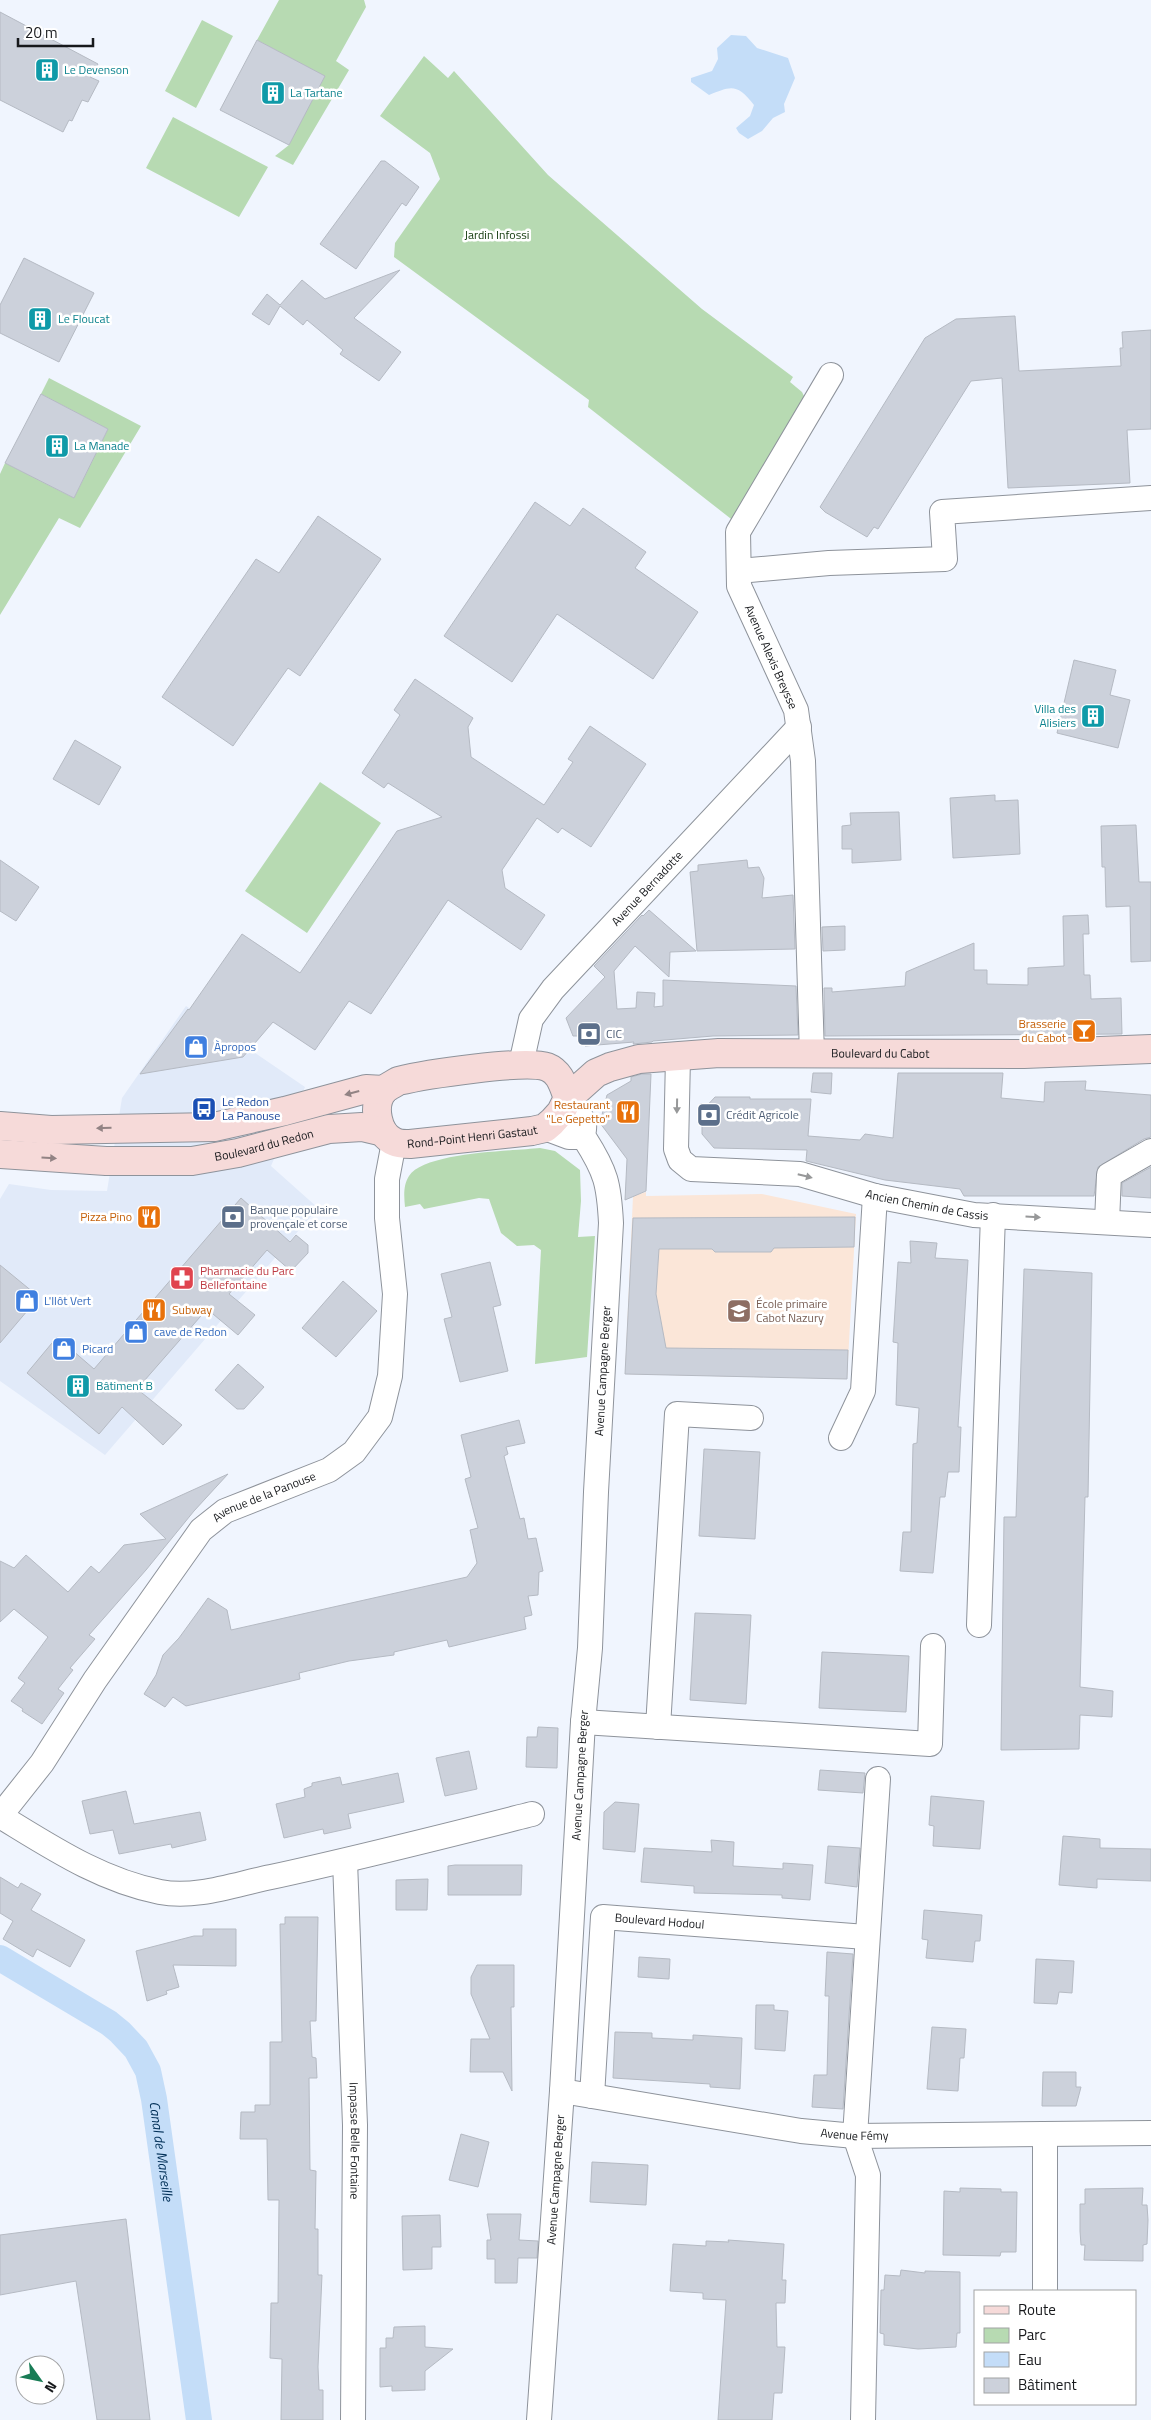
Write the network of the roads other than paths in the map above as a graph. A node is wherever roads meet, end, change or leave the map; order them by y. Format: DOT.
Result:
graph roads {
  1 [pos="831,376"];
  2 [pos="1151,498"];
  3 [pos="739,571"];
  4 [pos="799,727"];
  5 [pos="1151,1049"];
  6 [pos="812,1055"];
  7 [pos="678,1057"];
  8 [pos="521,1064"];
  9 [pos="562,1086"];
  10 [pos="384,1090"];
  11 [pos="0,1126"];
  12 [pos="29,1127"];
  13 [pos="214,1127"];
  14 [pos="545,1128"];
  15 [pos="388,1137"];
  16 [pos="583,1137"];
  17 [pos="0,1148"];
  18 [pos="1151,1150"];
  19 [pos="0,1154"];
  20 [pos="146,1161"];
  21 [pos="875,1196"];
  22 [pos="993,1215"];
  23 [pos="1107,1222"];
  24 [pos="1151,1225"];
  25 [pos="751,1418"];
  26 [pos="841,1438"];
  27 [pos="979,1625"];
  28 [pos="933,1646"];
  29 [pos="583,1722"];
  30 [pos="658,1727"];
  31 [pos="878,1779"];
  32 [pos="532,1814"];
  33 [pos="0,1816"];
  34 [pos="345,1861"];
  35 [pos="866,1937"];
  36 [pos="562,2091"];
  37 [pos="592,2096"];
  38 [pos="1151,2133"];
  39 [pos="1045,2134"];
  40 [pos="855,2136"];
  41 [pos="1045,2290"];
  42 [pos="353,2420"];
  43 [pos="539,2420"];
  44 [pos="863,2420"];
  1 -- 3 [label="street, Avenue Alexis Breysse"];
  2 -- 3 [label="street"];
  3 -- 4 [label="street, Avenue Alexis Breysse"];
  4 -- 6 [label="street, Avenue Alexis Breysse"];
  4 -- 8 [label="street, Avenue Bernadotte"];
  5 -- 6 [label="street, Boulevard du Cabot"];
  6 -- 7 [label="street, Boulevard du Cabot"];
  7 -- 9 [label="street, Boulevard du Cabot"];
  7 -- 21 [label="street, Ancien Chemin de Cassis, one-way"];
  8 -- 9 [label="street"];
  8 -- 10 [label="street"];
  9 -- 14 [label="street, Rond-Point Henri Gastaut"];
  9 -- 16 [label="street, Avenue Campagne Berger"];
  10 -- 13 [label="street, Boulevard du Redon, one-way"];
  10 -- 15 [label="street"];
  11 -- 12 [label="street, Boulevard du Redon"];
  13 -- 12 [label="street, Boulevard du Redon, one-way"];
  12 -- 17 [label="street"];
  13 -- 20 [label="street, Boulevard du Redon"];
  14 -- 15 [label="street, Rond-Point Henri Gastaut"];
  14 -- 16 [label="street"];
  15 -- 20 [label="street, Boulevard du Redon"];
  15 -- 33 [label="street, Avenue de la Panouse"];
  16 -- 29 [label="street, Avenue Campagne Berger"];
  18 -- 23 [label="street"];
  19 -- 20 [label="street, Boulevard du Redon, one-way"];
  21 -- 22 [label="street, Ancien Chemin de Cassis"];
  21 -- 26 [label="street"];
  22 -- 23 [label="street, Ancien Chemin de Cassis, one-way"];
  22 -- 27 [label="street"];
  23 -- 24 [label="street, Ancien Chemin de Cassis"];
  25 -- 30 [label="street"];
  28 -- 30 [label="street"];
  29 -- 30 [label="street"];
  29 -- 36 [label="street, Avenue Campagne Berger"];
  31 -- 35 [label="street"];
  32 -- 34 [label="street"];
  33 -- 34 [label="street"];
  34 -- 42 [label="street, Impasse Belle Fontaine"];
  35 -- 37 [label="street, Boulevard Hodoul"];
  35 -- 40 [label="street"];
  36 -- 37 [label="street, Avenue Fémy"];
  36 -- 43 [label="street, Avenue Campagne Berger"];
  37 -- 40 [label="street, Avenue Fémy"];
  38 -- 39 [label="street, Avenue Fémy"];
  39 -- 40 [label="street, Avenue Fémy"];
  39 -- 41 [label="street"];
  40 -- 44 [label="street"];
}
